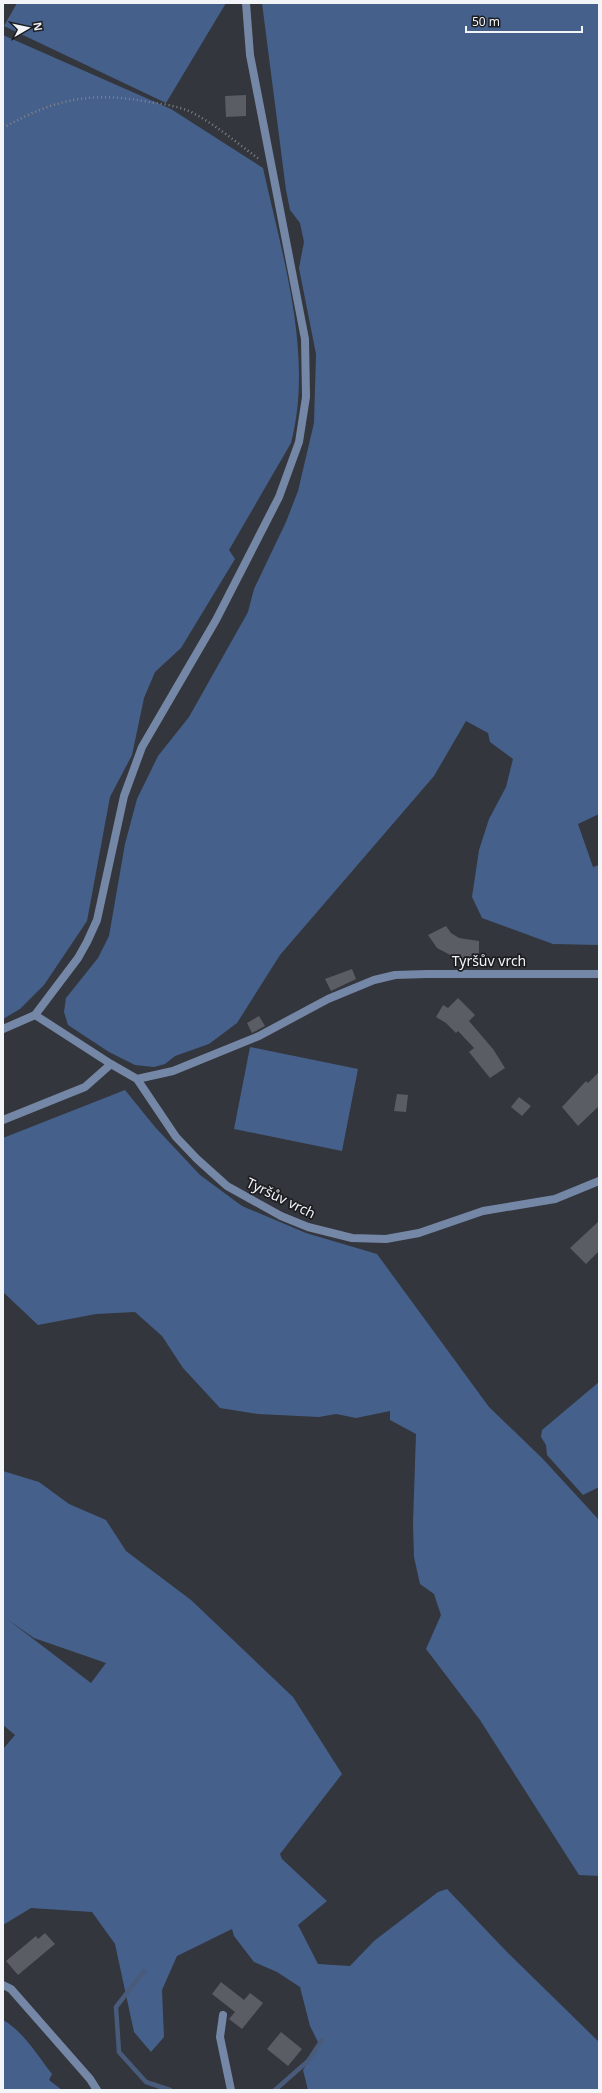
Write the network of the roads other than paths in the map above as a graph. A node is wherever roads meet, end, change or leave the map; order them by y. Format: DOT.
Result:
graph roads {
  1 [pos="246,3"];
  2 [pos="599,974"];
  3 [pos="35,1015"];
  4 [pos="3,1029"];
  5 [pos="111,1064"];
  6 [pos="137,1079"];
  7 [pos="3,1120"];
  8 [pos="599,1181"];
  9 [pos="3,1985"];
  10 [pos="223,2014"];
  11 [pos="97,2090"];
  12 [pos="231,2090"];
  1 -- 3 [label="street"];
  2 -- 6 [label="street, Tyršův vrch"];
  3 -- 4 [label="street"];
  3 -- 5 [label="street, Tyršův vrch"];
  5 -- 6 [label="street, Tyršův vrch"];
  5 -- 7 [label="street"];
  6 -- 8 [label="street, Tyršův vrch"];
  9 -- 11 [label="street"];
  10 -- 12 [label="street"];
}
